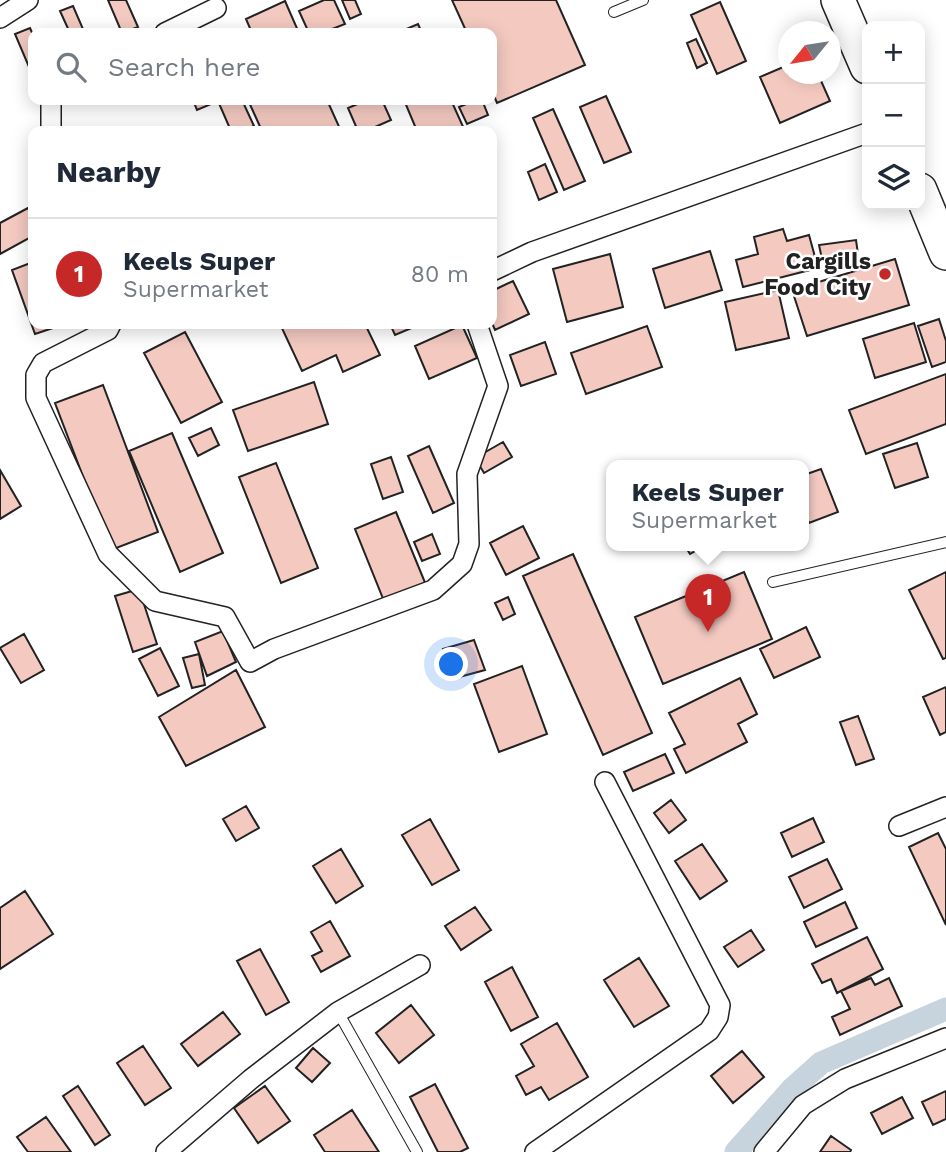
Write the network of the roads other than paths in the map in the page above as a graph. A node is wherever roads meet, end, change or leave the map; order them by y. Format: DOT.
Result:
graph roads {
  1 [pos="28,0"];
  2 [pos="643,0"];
  3 [pos="838,0"];
  4 [pos="216,8"];
  5 [pos="614,12"];
  6 [pos="0,18"];
  7 [pos="175,28"];
  8 [pos="862,55"];
  9 [pos="51,105"];
  10 [pos="51,126"];
  11 [pos="862,135"];
  12 [pos="925,202"];
  13 [pos="946,253"];
  14 [pos="497,269"];
  15 [pos="108,329"];
  16 [pos="479,329"];
  17 [pos="946,542"];
  18 [pos="773,582"];
  19 [pos="605,782"];
  20 [pos="946,807"];
  21 [pos="899,826"];
  22 [pos="420,964"];
  23 [pos="338,1012"];
  24 [pos="946,1038"];
  25 [pos="166,1152"];
  26 [pos="417,1152"];
  27 [pos="535,1152"];
  28 [pos="764,1152"];
  1 -- 6 [label="street"];
  2 -- 5 [label="lane"];
  3 -- 8 [label="highway"];
  4 -- 7 [label="street"];
  9 -- 10 [label="street"];
  11 -- 14 [label="street"];
  12 -- 13 [label="highway"];
  15 -- 16 [label="street"];
  17 -- 18 [label="lane"];
  19 -- 27 [label="street"];
  20 -- 21 [label="street"];
  22 -- 23 [label="street"];
  23 -- 25 [label="street"];
  23 -- 26 [label="lane"];
  24 -- 28 [label="street"];
}
